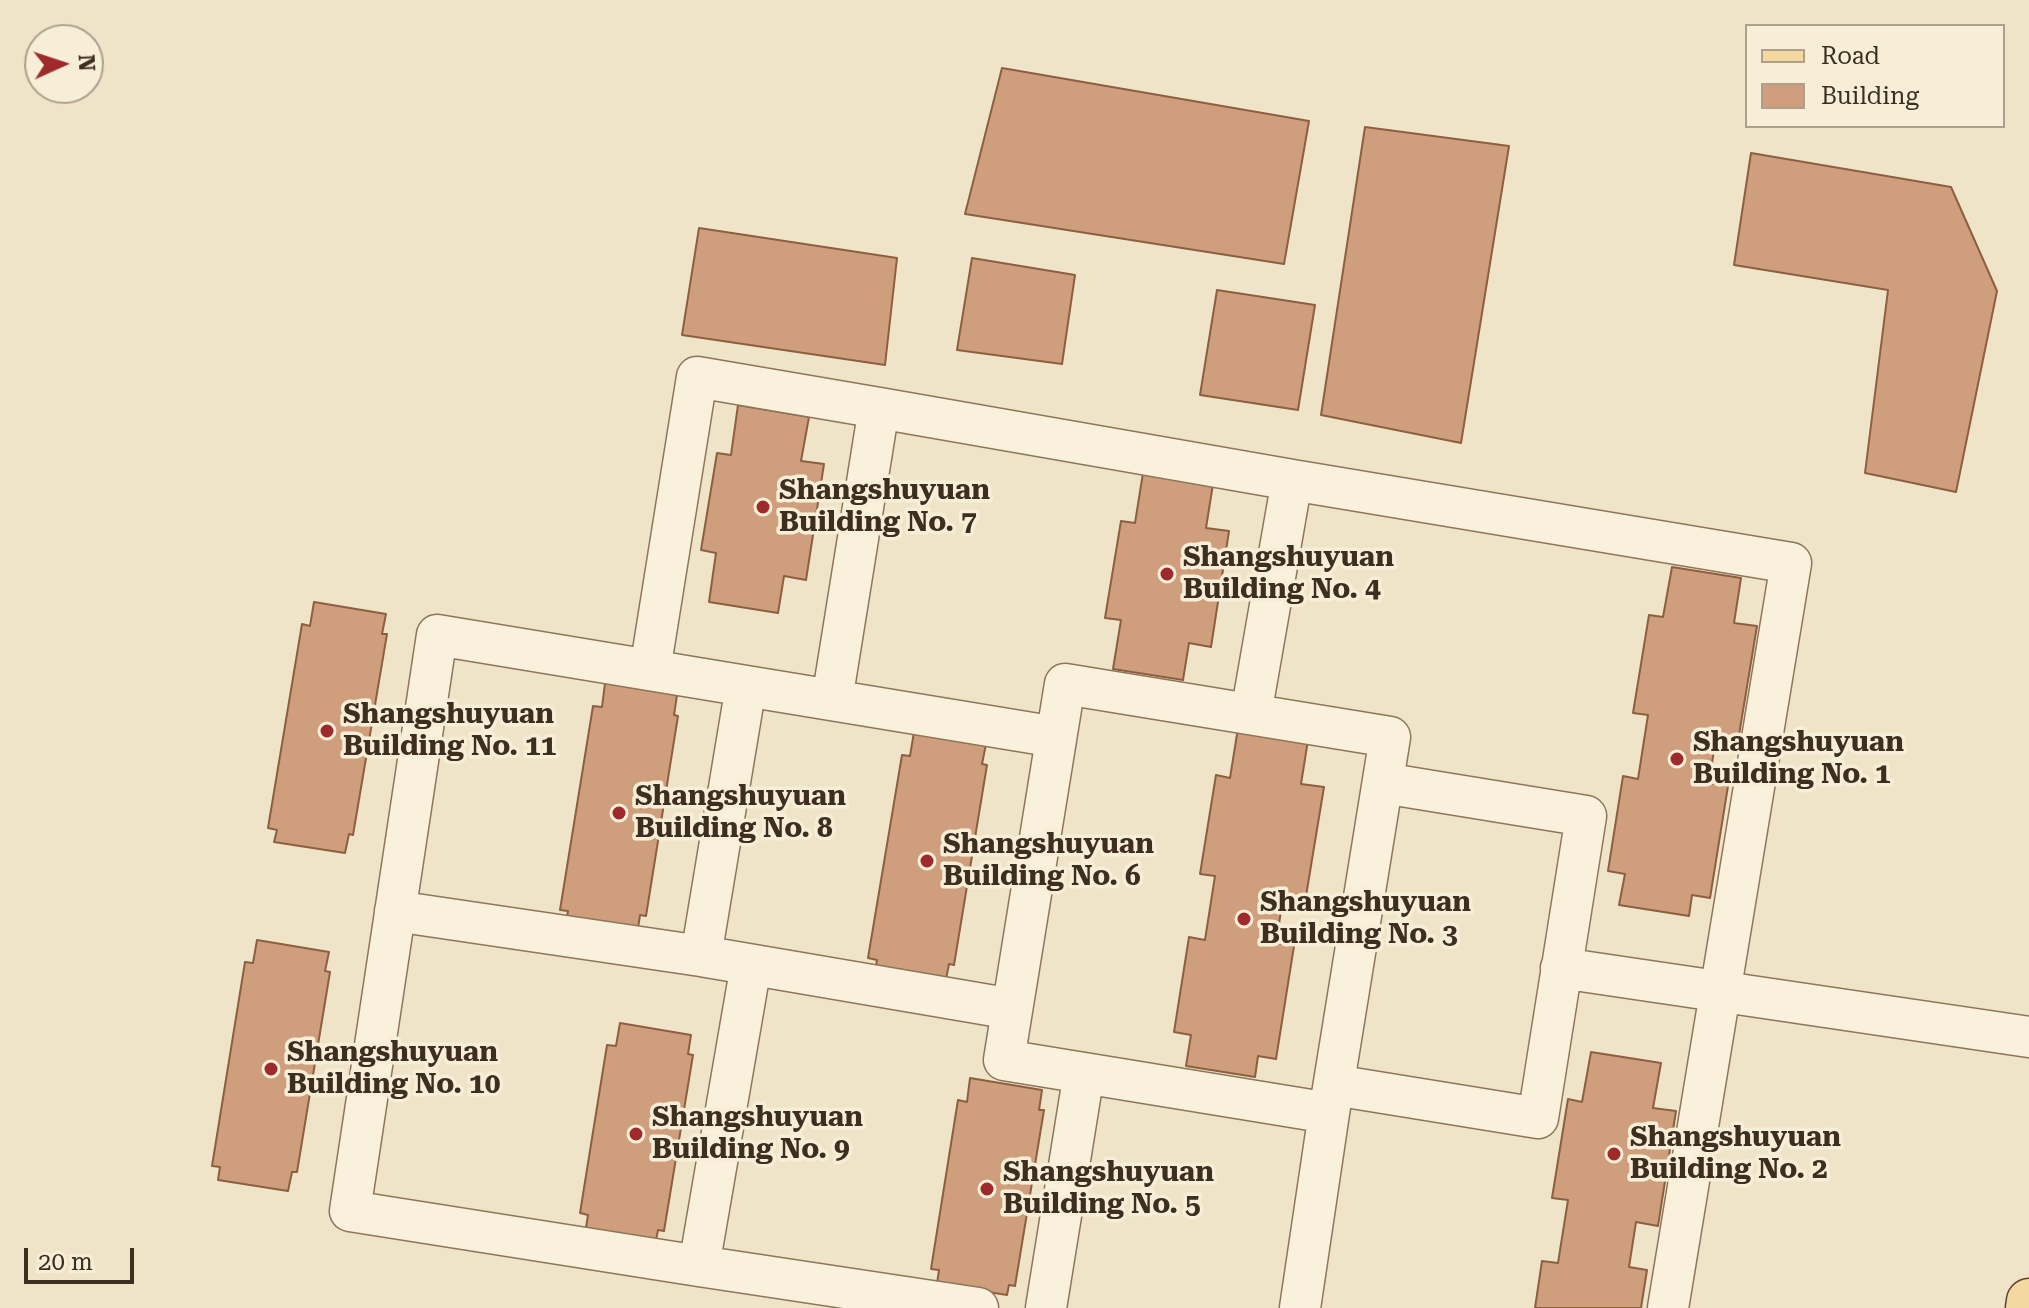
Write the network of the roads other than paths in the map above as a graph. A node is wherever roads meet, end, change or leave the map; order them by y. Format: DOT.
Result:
graph roads {
  1 [pos="879,408"];
  2 [pos="1292,480"];
  3 [pos="650,670"];
  4 [pos="746,686"];
  5 [pos="832,700"];
  6 [pos="1251,714"];
  7 [pos="1056,737"];
  8 [pos="1383,783"];
  9 [pos="395,911"];
  10 [pos="701,956"];
  11 [pos="751,965"];
  12 [pos="1561,968"];
  13 [pos="1721,991"];
  14 [pos="1012,1009"];
  15 [pos="2029,1037"];
  16 [pos="1084,1073"];
  17 [pos="1332,1099"];
  18 [pos="699,1266"];
  19 [pos="2029,1301"];
  20 [pos="978,1308"];
  21 [pos="1046,1308"];
  22 [pos="1300,1308"];
  23 [pos="1668,1308"];
  24 [pos="2028,1308"];
  1 -- 2 [label="street"];
  1 -- 3 [label="street"];
  1 -- 5 [label="street"];
  2 -- 6 [label="street"];
  2 -- 13 [label="street"];
  3 -- 4 [label="street"];
  3 -- 9 [label="street"];
  4 -- 5 [label="street"];
  4 -- 10 [label="street"];
  5 -- 7 [label="street"];
  6 -- 7 [label="street"];
  6 -- 8 [label="street"];
  7 -- 14 [label="street"];
  8 -- 12 [label="street"];
  8 -- 17 [label="street"];
  9 -- 10 [label="street"];
  9 -- 18 [label="street"];
  10 -- 11 [label="street"];
  11 -- 14 [label="street"];
  11 -- 18 [label="street"];
  12 -- 13 [label="street"];
  12 -- 17 [label="street"];
  13 -- 15 [label="street"];
  13 -- 23 [label="street"];
  14 -- 16 [label="street"];
  16 -- 17 [label="street"];
  16 -- 21 [label="street"];
  17 -- 22 [label="street"];
  18 -- 20 [label="street"];
  19 -- 24 [label="main road"];
}
